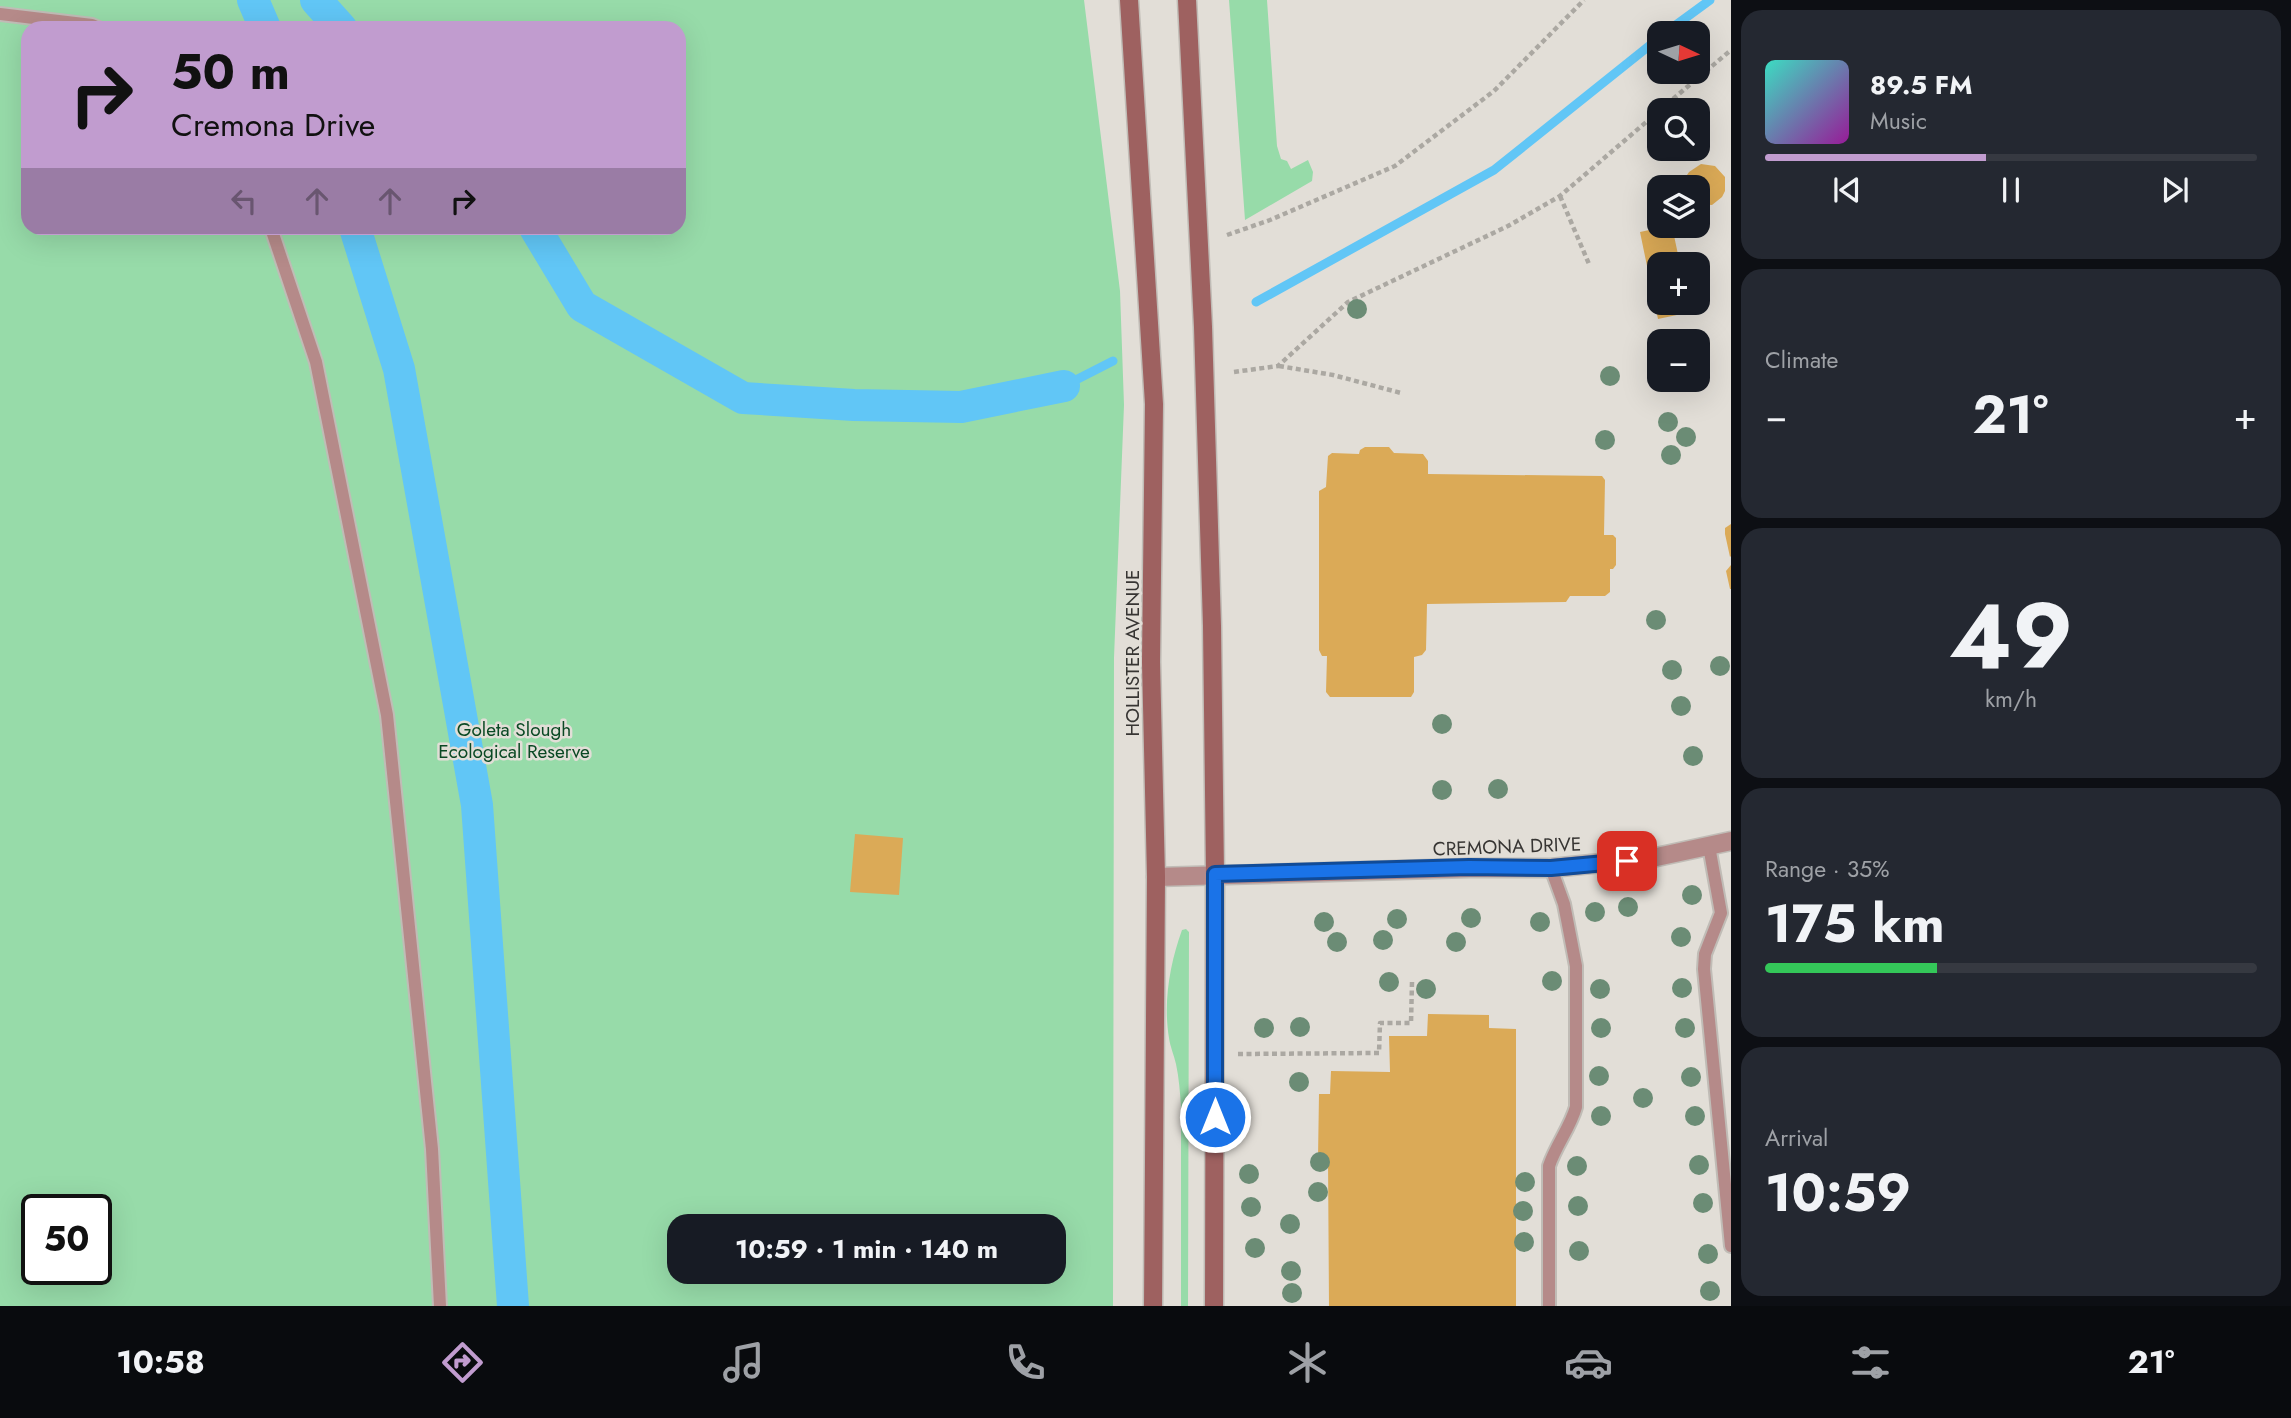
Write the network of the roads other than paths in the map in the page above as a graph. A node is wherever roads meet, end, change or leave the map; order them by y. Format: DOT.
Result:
graph roads {
  1 [pos="1129,0"];
  2 [pos="1187,0"];
  3 [pos="0,14"];
  4 [pos="59,21"];
  5 [pos="273,235"];
  6 [pos="1731,841"];
  7 [pos="1709,846"];
  8 [pos="1551,868"];
  9 [pos="1215,874"];
  10 [pos="1156,877"];
  11 [pos="1731,1246"];
  12 [pos="440,1306"];
  13 [pos="1153,1306"];
  14 [pos="1214,1306"];
  15 [pos="1549,1306"];
  1 -- 10 [label="main road, HOLLISTER AVENUE"];
  2 -- 9 [label="main road"];
  3 -- 4 [label="lane"];
  5 -- 12 [label="lane"];
  6 -- 7 [label="street, CREMONA DRIVE"];
  7 -- 8 [label="street, CREMONA DRIVE"];
  7 -- 11 [label="lane"];
  8 -- 9 [label="street, CREMONA DRIVE"];
  8 -- 15 [label="lane"];
  9 -- 10 [label="street, CREMONA DRIVE"];
  9 -- 14 [label="main road"];
  10 -- 13 [label="main road, HOLLISTER AVENUE"];
}
